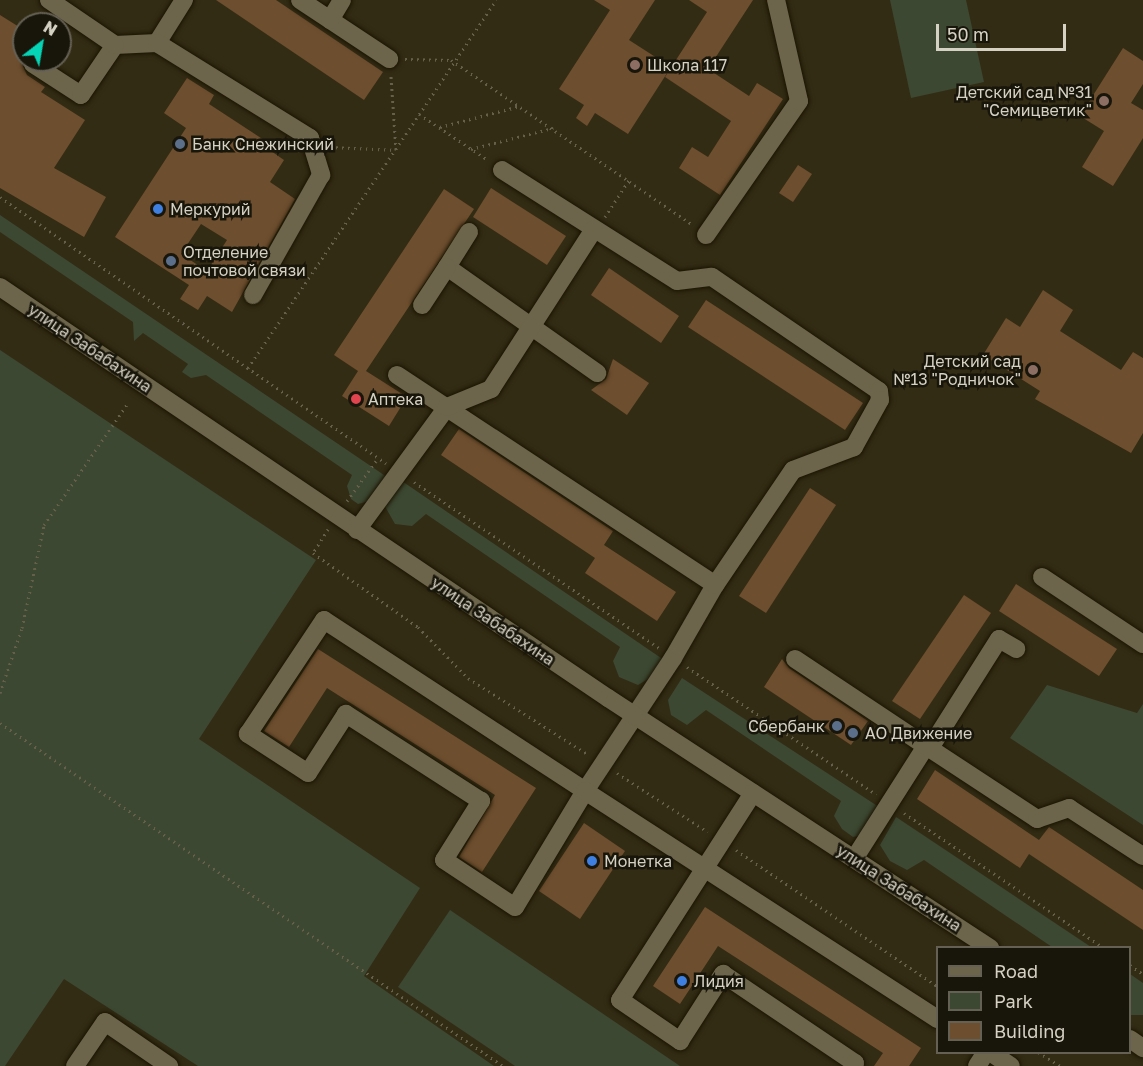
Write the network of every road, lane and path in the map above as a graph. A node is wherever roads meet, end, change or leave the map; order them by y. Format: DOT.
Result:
graph roads {
  1 [pos="49,0"];
  2 [pos="184,0"];
  3 [pos="300,0"];
  4 [pos="342,0"];
  5 [pos="495,0"];
  6 [pos="776,0"];
  7 [pos="330,20"];
  8 [pos="157,43"];
  9 [pos="115,45"];
  10 [pos="389,59"];
  11 [pos="454,62"];
  12 [pos="45,72"];
  13 [pos="520,106"];
  14 [pos="419,114"];
  15 [pos="439,128"];
  16 [pos="552,128"];
  17 [pos="310,138"];
  18 [pos="471,149"];
  19 [pos="396,150"];
  20 [pos="502,170"];
  21 [pos="629,180"];
  22 [pos="0,197"];
  23 [pos="595,230"];
  24 [pos="469,232"];
  25 [pos="706,235"];
  26 [pos="447,267"];
  27 [pos="0,287"];
  28 [pos="253,295"];
  29 [pos="422,305"];
  30 [pos="532,323"];
  31 [pos="248,368"];
  32 [pos="597,373"];
  33 [pos="397,375"];
  34 [pos="128,403"];
  35 [pos="447,407"];
  36 [pos="378,458"];
  37 [pos="398,471"];
  38 [pos="337,516"];
  39 [pos="357,530"];
  40 [pos="1042,577"];
  41 [pos="715,585"];
  42 [pos="1143,644"];
  43 [pos="1016,649"];
  44 [pos="673,658"];
  45 [pos="795,658"];
  46 [pos="0,693"];
  47 [pos="635,716"];
  48 [pos="0,723"];
  49 [pos="928,747"];
  50 [pos="604,765"];
  51 [pos="585,791"];
  52 [pos="753,793"];
  53 [pos="890,804"];
  54 [pos="722,841"];
  55 [pos="1143,856"];
  56 [pos="854,859"];
  57 [pos="705,868"];
  58 [pos="987,946"];
  59 [pos="1101,946"];
  60 [pos="936,986"];
  61 [pos="936,1017"];
  62 [pos="987,1054"];
  63 [pos="990,1054"];
  64 [pos="1040,1054"];
  65 [pos="75,1066"];
  66 [pos="169,1066"];
  67 [pos="503,1066"];
  68 [pos="853,1066"];
  69 [pos="977,1066"];
  70 [pos="1011,1066"];
  71 [pos="1060,1066"];
  1 -- 9 [label="street"];
  2 -- 8 [label="street"];
  3 -- 7 [label="street"];
  4 -- 7 [label="street"];
  5 -- 11 [label="path"];
  6 -- 25 [label="street"];
  7 -- 10 [label="street"];
  8 -- 9 [label="street"];
  8 -- 17 [label="street"];
  9 -- 12 [label="street"];
  10 -- 11 [label="path"];
  10 -- 19 [label="path"];
  11 -- 13 [label="path"];
  11 -- 14 [label="path"];
  13 -- 15 [label="path"];
  13 -- 16 [label="path"];
  14 -- 15 [label="path"];
  14 -- 19 [label="path"];
  15 -- 18 [label="path"];
  16 -- 18 [label="path"];
  16 -- 21 [label="path"];
  17 -- 19 [label="path"];
  17 -- 28 [label="street"];
  18 -- 20 [label="path"];
  19 -- 31 [label="path"];
  20 -- 23 [label="street"];
  21 -- 23 [label="path"];
  21 -- 25 [label="path"];
  22 -- 31 [label="path"];
  23 -- 30 [label="street"];
  23 -- 41 [label="street"];
  24 -- 26 [label="street"];
  26 -- 29 [label="street"];
  26 -- 30 [label="street"];
  27 -- 38 [label="street, улица Забабахина"];
  30 -- 32 [label="street"];
  30 -- 35 [label="street"];
  31 -- 36 [label="path"];
  33 -- 35 [label="street"];
  34 -- 46 [label="path"];
  35 -- 37 [label="street"];
  35 -- 41 [label="street"];
  36 -- 37 [label="path"];
  36 -- 38 [label="path"];
  37 -- 39 [label="street"];
  37 -- 44 [label="path"];
  38 -- 39 [label="street, улица Забабахина"];
  38 -- 50 [label="path"];
  39 -- 47 [label="street, улица Забабахина"];
  40 -- 42 [label="street"];
  41 -- 44 [label="street"];
  43 -- 49 [label="street"];
  44 -- 47 [label="street"];
  44 -- 53 [label="path"];
  45 -- 49 [label="street"];
  47 -- 50 [label="street"];
  47 -- 52 [label="street, улица Забабахина"];
  48 -- 67 [label="path"];
  49 -- 53 [label="street"];
  49 -- 55 [label="street"];
  50 -- 51 [label="street"];
  50 -- 54 [label="path"];
  51 -- 51 [label="street"];
  51 -- 57 [label="street"];
  52 -- 54 [label="street"];
  52 -- 56 [label="street, улица Забабахина"];
  53 -- 56 [label="street"];
  53 -- 59 [label="path"];
  54 -- 57 [label="street"];
  54 -- 60 [label="path"];
  56 -- 58 [label="street, улица Забабахина"];
  57 -- 61 [label="street"];
  57 -- 68 [label="street"];
  62 -- 69 [label="street"];
  63 -- 70 [label="street"];
  64 -- 71 [label="path"];
  65 -- 66 [label="street"];
}
